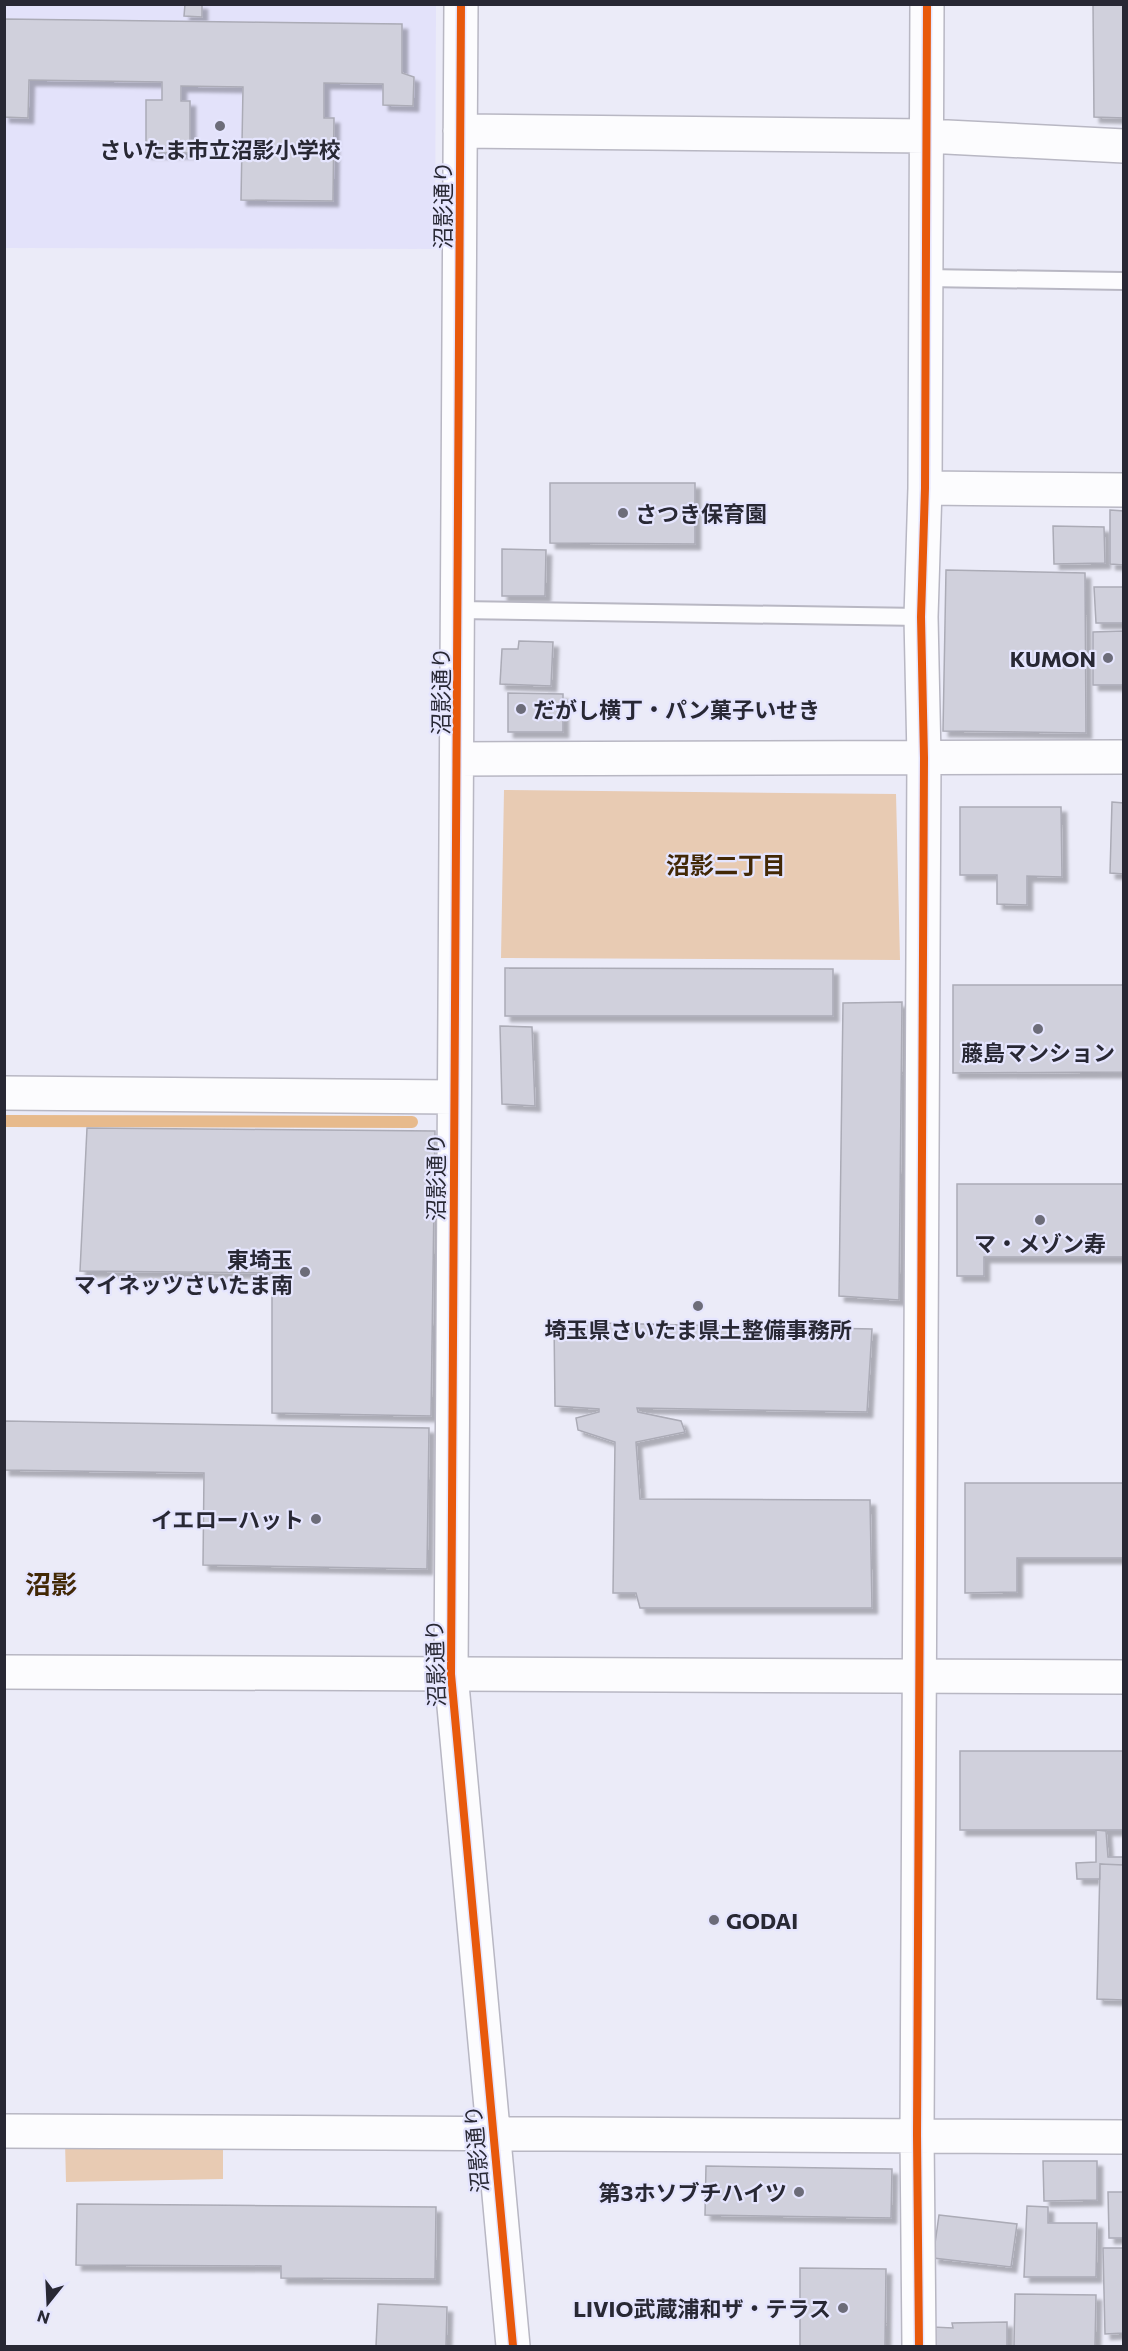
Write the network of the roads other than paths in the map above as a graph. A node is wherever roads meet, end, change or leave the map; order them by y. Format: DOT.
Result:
graph roads {
  1 [pos="461,4"];
  2 [pos="927,4"];
  3 [pos="460,131"];
  4 [pos="927,136"];
  5 [pos="1124,146"];
  6 [pos="926,278"];
  7 [pos="1124,281"];
  8 [pos="925,488"];
  9 [pos="1124,490"];
  10 [pos="458,610"];
  11 [pos="921,617"];
  12 [pos="1124,757"];
  13 [pos="924,758"];
  14 [pos="457,759"];
  15 [pos="4,1093"];
  16 [pos="453,1097"];
  17 [pos="4,1672"];
  18 [pos="451,1674"];
  19 [pos="919,1676"];
  20 [pos="1124,1677"];
  21 [pos="4,2131"];
  22 [pos="493,2132"];
  23 [pos="917,2135"];
  24 [pos="1124,2137"];
  25 [pos="513,2346"];
  26 [pos="920,2346"];
  1 -- 3 [label="street, 沼影通り"];
  2 -- 4 [label="street"];
  3 -- 4 [label="street"];
  3 -- 10 [label="street, 沼影通り"];
  4 -- 5 [label="street"];
  4 -- 6 [label="street"];
  6 -- 7 [label="lane"];
  6 -- 8 [label="street"];
  8 -- 9 [label="street"];
  8 -- 11 [label="street"];
  10 -- 11 [label="lane"];
  10 -- 14 [label="street, 沼影通り"];
  11 -- 13 [label="street"];
  12 -- 13 [label="street"];
  13 -- 14 [label="street"];
  13 -- 19 [label="street"];
  14 -- 16 [label="street, 沼影通り"];
  15 -- 16 [label="street"];
  16 -- 18 [label="street, 沼影通り"];
  17 -- 18 [label="street"];
  18 -- 19 [label="street"];
  18 -- 22 [label="street, 沼影通り"];
  19 -- 20 [label="street"];
  19 -- 23 [label="street"];
  21 -- 22 [label="street"];
  22 -- 23 [label="street"];
  22 -- 25 [label="street, 沼影通り"];
  23 -- 24 [label="street"];
  23 -- 26 [label="street"];
}
